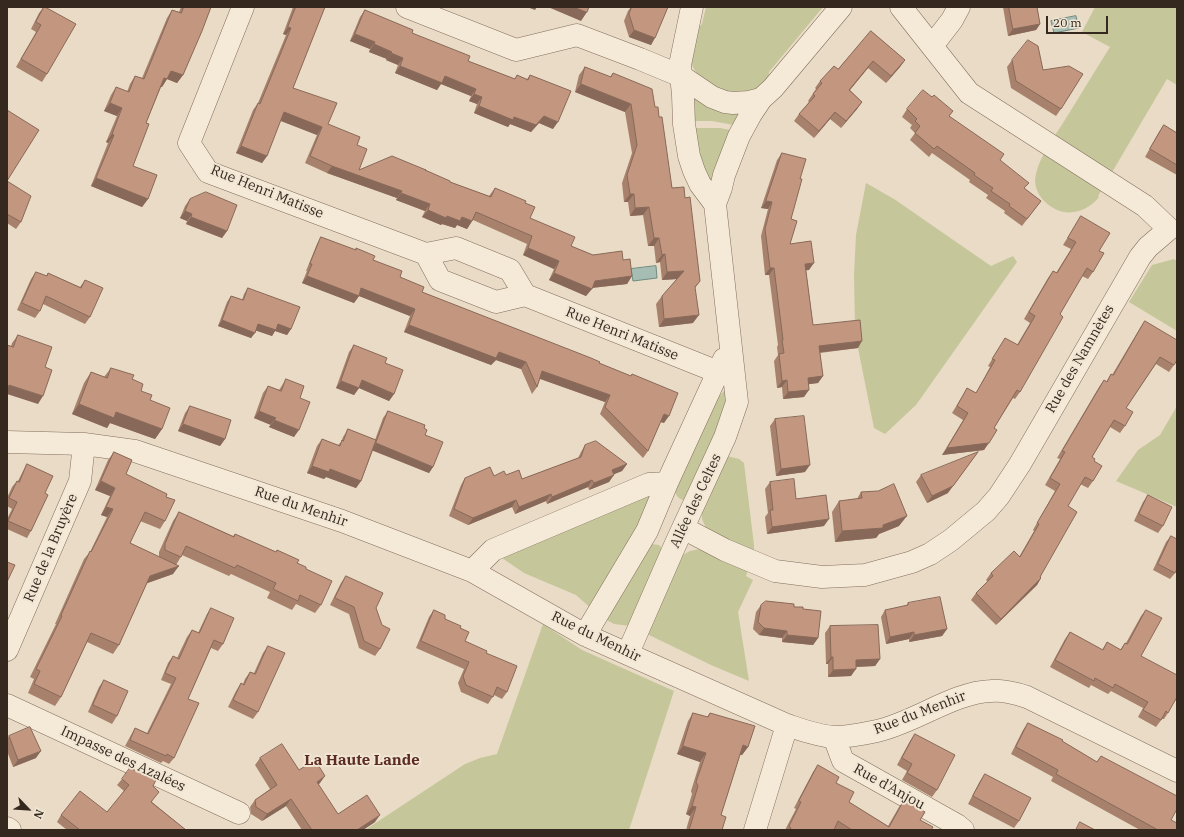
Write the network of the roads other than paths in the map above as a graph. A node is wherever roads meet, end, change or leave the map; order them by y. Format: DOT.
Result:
graph roads {
  1 [pos="243,7"];
  2 [pos="407,7"];
  3 [pos="692,7"];
  4 [pos="841,7"];
  5 [pos="901,7"];
  6 [pos="959,7"];
  7 [pos="932,46"];
  8 [pos="680,76"];
  9 [pos="761,99"];
  10 [pos="715,204"];
  11 [pos="1174,228"];
  12 [pos="426,254"];
  13 [pos="525,296"];
  14 [pos="731,344"];
  15 [pos="718,372"];
  16 [pos="7,442"];
  17 [pos="84,444"];
  18 [pos="667,483"];
  19 [pos="684,528"];
  20 [pos="472,571"];
  21 [pos="586,635"];
  22 [pos="7,650"];
  23 [pos="628,653"];
  24 [pos="7,705"];
  25 [pos="787,725"];
  26 [pos="834,737"];
  27 [pos="1177,771"];
  28 [pos="239,812"];
  29 [pos="7,828"];
  30 [pos="959,828"];
  31 [pos="10,830"];
  32 [pos="754,830"];
  1 -- 12 [label="street, Rue Henri Matisse"];
  2 -- 8 [label="street"];
  3 -- 8 [label="street"];
  4 -- 9 [label="street, Allée des Celtes"];
  5 -- 7 [label="street, Rue des Namnètes"];
  6 -- 7 [label="street"];
  7 -- 11 [label="street, Rue des Namnètes"];
  8 -- 9 [label="street"];
  8 -- 10 [label="street"];
  9 -- 10 [label="street, Allée des Celtes"];
  10 -- 14 [label="street, Allée des Celtes"];
  11 -- 19 [label="street, Rue des Namnètes"];
  12 -- 13 [label="street"];
  12 -- 13 [label="street"];
  13 -- 15 [label="street, Rue Henri Matisse"];
  14 -- 15 [label="street"];
  14 -- 19 [label="street, Allée des Celtes"];
  15 -- 18 [label="street"];
  16 -- 17 [label="street, Rue du Menhir"];
  17 -- 20 [label="street, Rue du Menhir"];
  17 -- 22 [label="street, Rue de la Bruyère"];
  18 -- 20 [label="street"];
  18 -- 21 [label="street"];
  19 -- 23 [label="street, Allée des Celtes"];
  20 -- 21 [label="street, Rue du Menhir"];
  21 -- 23 [label="street, Rue du Menhir"];
  23 -- 25 [label="street, Rue du Menhir"];
  24 -- 28 [label="street, Impasse des Azalées"];
  25 -- 26 [label="street, Rue du Menhir"];
  25 -- 32 [label="street"];
  26 -- 27 [label="street, Rue du Menhir"];
  26 -- 30 [label="street, Rue d'Anjou"];
  29 -- 31 [label="street"];
}
